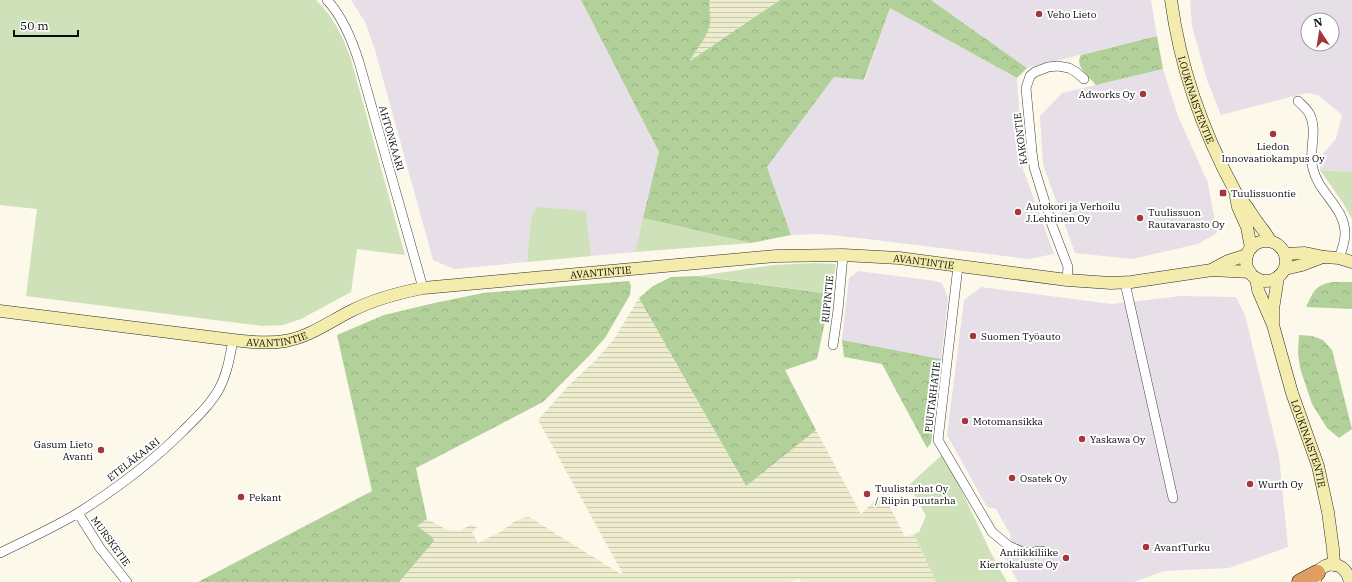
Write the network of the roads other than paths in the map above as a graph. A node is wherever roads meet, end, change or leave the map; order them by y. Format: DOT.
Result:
graph roads {
  1 [pos="327,0"];
  2 [pos="1171,0"];
  3 [pos="1084,79"];
  4 [pos="1298,101"];
  5 [pos="1236,194"];
  6 [pos="1270,241"];
  7 [pos="1249,251"];
  8 [pos="1285,254"];
  9 [pos="843,255"];
  10 [pos="1324,257"];
  11 [pos="1339,258"];
  12 [pos="1352,262"];
  13 [pos="958,266"];
  14 [pos="1212,270"];
  15 [pos="1281,273"];
  16 [pos="1253,275"];
  17 [pos="1068,280"];
  18 [pos="1125,282"];
  19 [pos="423,288"];
  20 [pos="0,311"];
  21 [pos="1273,325"];
  22 [pos="233,340"];
  23 [pos="833,345"];
  24 [pos="1173,498"];
  25 [pos="78,513"];
  26 [pos="1042,551"];
  27 [pos="0,553"];
  28 [pos="1334,564"];
  29 [pos="1316,577"];
  30 [pos="127,582"];
  31 [pos="1300,582"];
  32 [pos="1350,582"];
  1 -- 19 [label="street, AHTONKAARI"];
  2 -- 5 [label="street, LOUKINAISTENTIE"];
  3 -- 17 [label="street, KAKONTIE"];
  4 -- 11 [label="street"];
  5 -- 6 [label="street, LOUKINAISTENTIE"];
  5 -- 7 [label="street, LOUKINAISTENTIE"];
  6 -- 7 [label="street"];
  6 -- 8 [label="street"];
  7 -- 14 [label="street, AVANTINTIE"];
  7 -- 16 [label="street"];
  8 -- 10 [label="street"];
  8 -- 15 [label="street"];
  9 -- 13 [label="street, AVANTINTIE"];
  9 -- 19 [label="street, AVANTINTIE"];
  9 -- 23 [label="street, RIIPINTIE"];
  10 -- 11 [label="street"];
  10 -- 15 [label="street"];
  11 -- 12 [label="street"];
  13 -- 17 [label="street, AVANTINTIE"];
  13 -- 26 [label="street, PUUTARHATIE"];
  14 -- 16 [label="street, AVANTINTIE"];
  14 -- 18 [label="street, AVANTINTIE"];
  15 -- 16 [label="street"];
  15 -- 21 [label="street, LOUKINAISTENTIE"];
  16 -- 21 [label="street, LOUKINAISTENTIE"];
  17 -- 18 [label="street, AVANTINTIE"];
  18 -- 24 [label="street"];
  19 -- 22 [label="street, AVANTINTIE"];
  20 -- 22 [label="street, AVANTINTIE"];
  21 -- 28 [label="street, LOUKINAISTENTIE"];
  22 -- 25 [label="street, ETELÄKAARI"];
  25 -- 27 [label="street, ETELÄKAARI"];
  25 -- 30 [label="street, MURSKETIE"];
  28 -- 29 [label="street"];
  28 -- 32 [label="street"];
  29 -- 31 [label="highway"];
}
